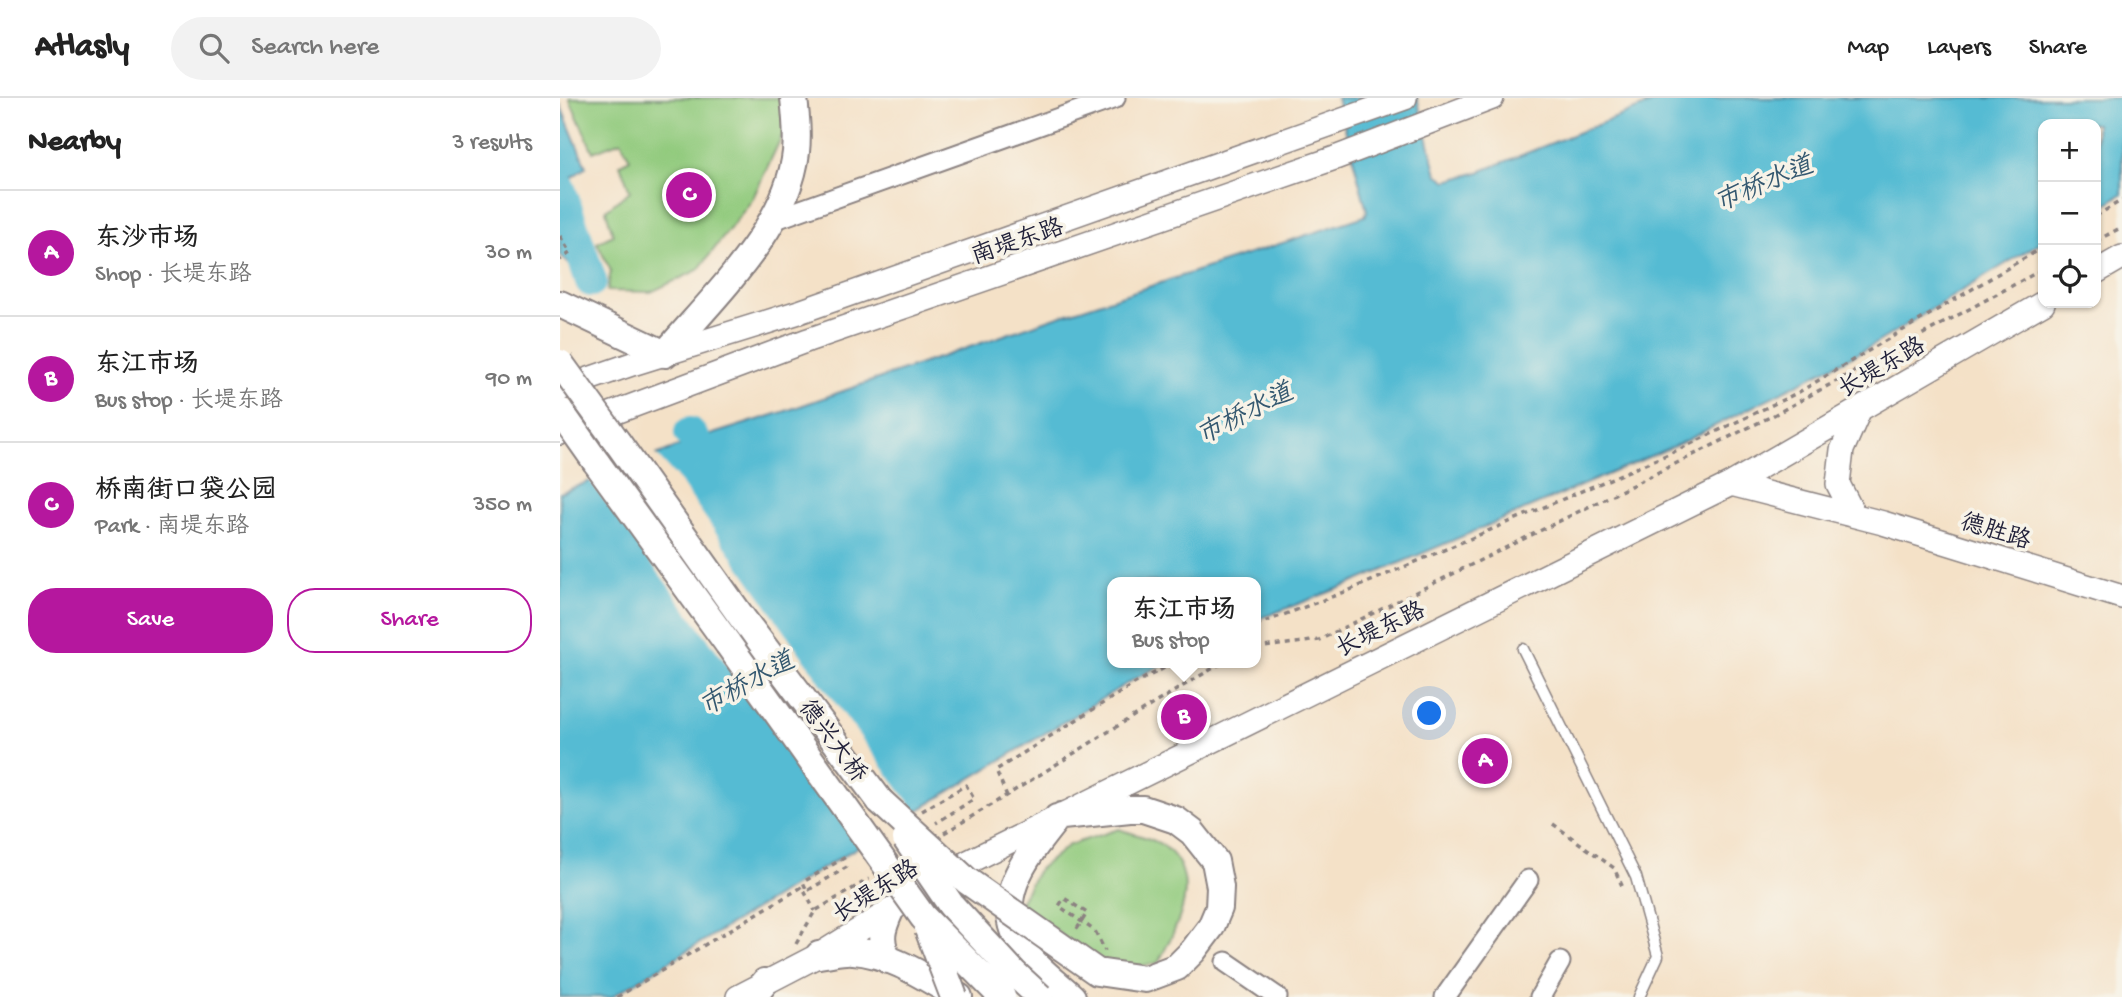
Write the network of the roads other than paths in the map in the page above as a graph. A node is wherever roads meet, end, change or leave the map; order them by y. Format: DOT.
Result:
graph roads {
  1 [pos="794,98"];
  2 [pos="1115,98"];
  3 [pos="1405,98"];
  4 [pos="1492,98"];
  5 [pos="773,220"];
  6 [pos="2122,257"];
  7 [pos="2101,269"];
  8 [pos="560,304"];
  9 [pos="2038,306"];
  10 [pos="665,354"];
  11 [pos="560,363"];
  12 [pos="560,375"];
  13 [pos="560,389"];
  14 [pos="1860,409"];
  15 [pos="560,411"];
  16 [pos="560,427"];
  17 [pos="560,433"];
  18 [pos="618,443"];
  19 [pos="596,462"];
  20 [pos="1731,484"];
  21 [pos="1854,515"];
  22 [pos="2122,597"];
  23 [pos="1523,649"];
  24 [pos="880,801"];
  25 [pos="1060,817"];
  26 [pos="1528,880"];
  27 [pos="890,911"];
  28 [pos="923,917"];
  29 [pos="1025,953"];
  30 [pos="820,955"];
  31 [pos="888,960"];
  32 [pos="1226,962"];
  33 [pos="1560,962"];
  34 [pos="759,989"];
  35 [pos="738,997"];
  36 [pos="954,997"];
  37 [pos="959,997"];
  38 [pos="974,997"];
  39 [pos="1002,997"];
  40 [pos="1040,997"];
  41 [pos="1072,997"];
  42 [pos="1277,997"];
  43 [pos="1445,997"];
  44 [pos="1540,997"];
  45 [pos="1639,997"];
  1 -- 5 [label="main road"];
  2 -- 5 [label="street"];
  3 -- 10 [label="street, 南堤东路"];
  4 -- 17 [label="street, 南堤东路"];
  5 -- 10 [label="main road"];
  6 -- 7 [label="street"];
  8 -- 10 [label="main road"];
  9 -- 14 [label="street, 长堤东路"];
  10 -- 13 [label="street, 南堤东路"];
  11 -- 18 [label="main road, bridge"];
  12 -- 18 [label="main road, 德兴大桥, bridge"];
  14 -- 20 [label="street, 长堤东路"];
  14 -- 21 [label="street"];
  15 -- 19 [label="main road, 德兴大桥, bridge"];
  16 -- 19 [label="main road, bridge"];
  18 -- 24 [label="main road, 德兴大桥"];
  19 -- 28 [label="main road, 德兴大桥, bridge"];
  20 -- 21 [label="street, 德胜路"];
  20 -- 25 [label="street, 长堤东路"];
  21 -- 22 [label="street, 德胜路"];
  23 -- 45 [label="lane"];
  24 -- 25 [label="main road, bridge"];
  24 -- 40 [label="main road, 德兴大桥, bridge"];
  25 -- 27 [label="street, 长堤东路"];
  25 -- 29 [label="main road"];
  26 -- 43 [label="street"];
  27 -- 30 [label="street, 长堤东路"];
  27 -- 31 [label="main road"];
  28 -- 36 [label="main road, bridge"];
  28 -- 39 [label="main road, 德兴大桥, bridge"];
  29 -- 38 [label="main road"];
  29 -- 41 [label="main road"];
  30 -- 31 [label="main road"];
  30 -- 34 [label="street, 长堤东路"];
  31 -- 37 [label="main road"];
  32 -- 42 [label="street"];
  33 -- 44 [label="street"];
  34 -- 35 [label="street, 长堤东路"];
}
